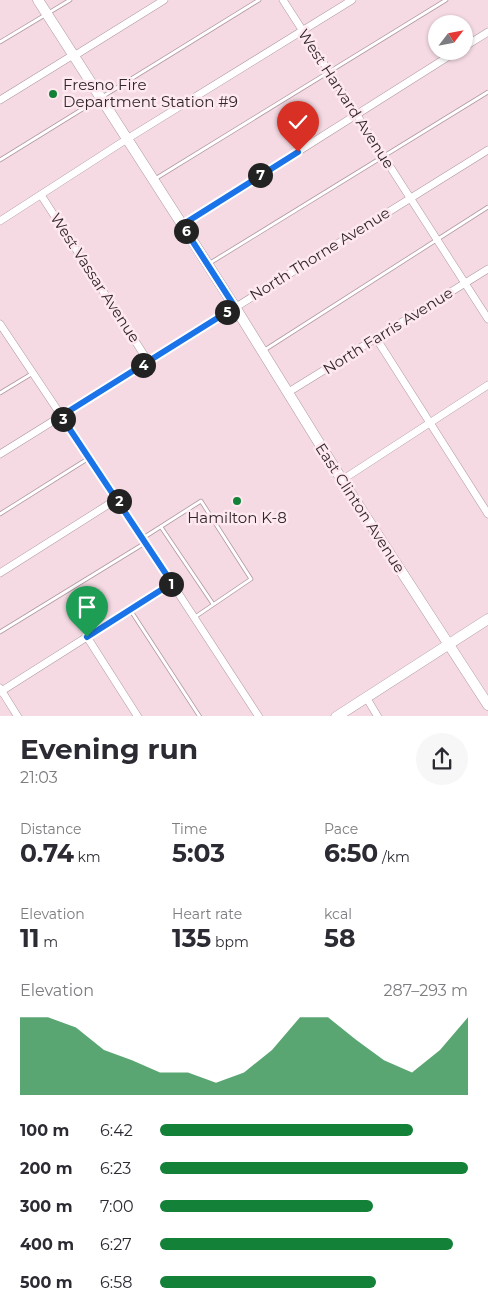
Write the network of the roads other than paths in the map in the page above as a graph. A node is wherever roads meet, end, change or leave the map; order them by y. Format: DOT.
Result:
graph roads {
  1 [pos="38,0"];
  2 [pos="70,0"];
  3 [pos="164,0"];
  4 [pos="259,0"];
  5 [pos="283,0"];
  6 [pos="352,0"];
  7 [pos="446,0"];
  8 [pos="47,14"];
  9 [pos="303,31"];
  10 [pos="488,32"];
  11 [pos="473,41"];
  12 [pos="0,42"];
  13 [pos="74,56"];
  14 [pos="443,60"];
  15 [pos="328,72"];
  16 [pos="488,92"];
  17 [pos="100,97"];
  18 [pos="0,100"];
  19 [pos="355,115"];
  20 [pos="127,139"];
  21 [pos="488,150"];
  22 [pos="382,156"];
  23 [pos="0,160"];
  24 [pos="154,180"];
  25 [pos="41,195"];
  26 [pos="410,198"];
  27 [pos="488,207"];
  28 [pos="0,221"];
  29 [pos="182,225"];
  30 [pos="437,240"];
  31 [pos="208,264"];
  32 [pos="488,269"];
  33 [pos="465,283"];
  34 [pos="235,307"];
  35 [pos="488,319"];
  36 [pos="0,324"];
  37 [pos="3,335"];
  38 [pos="376,338"];
  39 [pos="262,352"];
  40 [pos="148,361"];
  41 [pos="32,373"];
  42 [pos="488,386"];
  43 [pos="0,393"];
  44 [pos="287,394"];
  45 [pos="61,416"];
  46 [pos="430,422"];
  47 [pos="0,454"];
  48 [pos="90,458"];
  49 [pos="342,480"];
  50 [pos="118,499"];
  51 [pos="0,514"];
  52 [pos="488,514"];
  53 [pos="161,527"];
  54 [pos="145,540"];
  55 [pos="0,573"];
  56 [pos="172,583"];
  57 [pos="213,604"];
  58 [pos="130,610"];
  59 [pos="195,616"];
  60 [pos="488,619"];
  61 [pos="0,632"];
  62 [pos="87,637"];
  63 [pos="448,644"];
  64 [pos="1,691"];
  65 [pos="366,697"];
  66 [pos="488,706"];
  67 [pos="18,716"];
  68 [pos="138,716"];
  69 [pos="200,716"];
  70 [pos="259,716"];
  71 [pos="336,716"];
  72 [pos="378,716"];
  1 -- 8 [label="main road, East Clinton Avenue"];
  2 -- 8 [label="lane"];
  3 -- 13 [label="street"];
  4 -- 17 [label="lane"];
  5 -- 9 [label="street, West Harvard Avenue"];
  6 -- 9 [label="street"];
  7 -- 15 [label="lane"];
  8 -- 12 [label="lane"];
  8 -- 13 [label="main road, East Clinton Avenue"];
  9 -- 15 [label="street, West Harvard Avenue"];
  9 -- 20 [label="street"];
  10 -- 11 [label="street"];
  13 -- 17 [label="main road, East Clinton Avenue"];
  13 -- 18 [label="street"];
  14 -- 19 [label="street"];
  15 -- 19 [label="street, West Harvard Avenue"];
  15 -- 24 [label="lane"];
  16 -- 22 [label="lane"];
  17 -- 20 [label="main road, East Clinton Avenue"];
  17 -- 23 [label="lane"];
  19 -- 22 [label="street, West Harvard Avenue"];
  19 -- 29 [label="street"];
  20 -- 24 [label="main road, East Clinton Avenue"];
  20 -- 25 [label="street"];
  21 -- 26 [label="street, North Thorne Avenue"];
  22 -- 26 [label="street, West Harvard Avenue"];
  22 -- 31 [label="lane"];
  24 -- 29 [label="main road, East Clinton Avenue"];
  25 -- 28 [label="street"];
  25 -- 40 [label="street, West Vassar Avenue"];
  26 -- 30 [label="street, West Harvard Avenue"];
  26 -- 34 [label="street, North Thorne Avenue"];
  27 -- 30 [label="lane"];
  29 -- 31 [label="main road, East Clinton Avenue"];
  30 -- 33 [label="street, West Harvard Avenue"];
  30 -- 39 [label="lane"];
  31 -- 34 [label="main road, East Clinton Avenue"];
  32 -- 33 [label="street, North Farris Avenue"];
  33 -- 35 [label="street, West Harvard Avenue"];
  33 -- 38 [label="street, North Farris Avenue"];
  34 -- 39 [label="main road, East Clinton Avenue"];
  34 -- 40 [label="street, North Thorne Avenue"];
  36 -- 37 [label="street"];
  37 -- 41 [label="street"];
  38 -- 44 [label="street, North Farris Avenue"];
  38 -- 46 [label="street"];
  39 -- 44 [label="main road, East Clinton Avenue"];
  40 -- 45 [label="street, North Thorne Avenue"];
  41 -- 43 [label="lane"];
  41 -- 45 [label="street"];
  42 -- 46 [label="street"];
  44 -- 49 [label="main road, East Clinton Avenue"];
  45 -- 47 [label="street, North Thorne Avenue"];
  45 -- 48 [label="street"];
  46 -- 49 [label="street"];
  46 -- 52 [label="street"];
  48 -- 50 [label="street"];
  48 -- 51 [label="lane"];
  49 -- 63 [label="main road, East Clinton Avenue"];
  50 -- 54 [label="street"];
  50 -- 55 [label="street"];
  53 -- 54 [label="lane"];
  53 -- 57 [label="lane"];
  53 -- 57 [label="lane"];
  54 -- 56 [label="street"];
  54 -- 61 [label="lane"];
  56 -- 58 [label="street"];
  56 -- 59 [label="street"];
  57 -- 59 [label="lane"];
  58 -- 62 [label="street"];
  58 -- 69 [label="lane"];
  59 -- 70 [label="street"];
  60 -- 63 [label="main road"];
  62 -- 64 [label="street"];
  62 -- 68 [label="street"];
  63 -- 65 [label="main road"];
  63 -- 66 [label="main road, East Clinton Avenue"];
  64 -- 67 [label="street"];
  65 -- 71 [label="main road"];
  65 -- 72 [label="street"];
}
